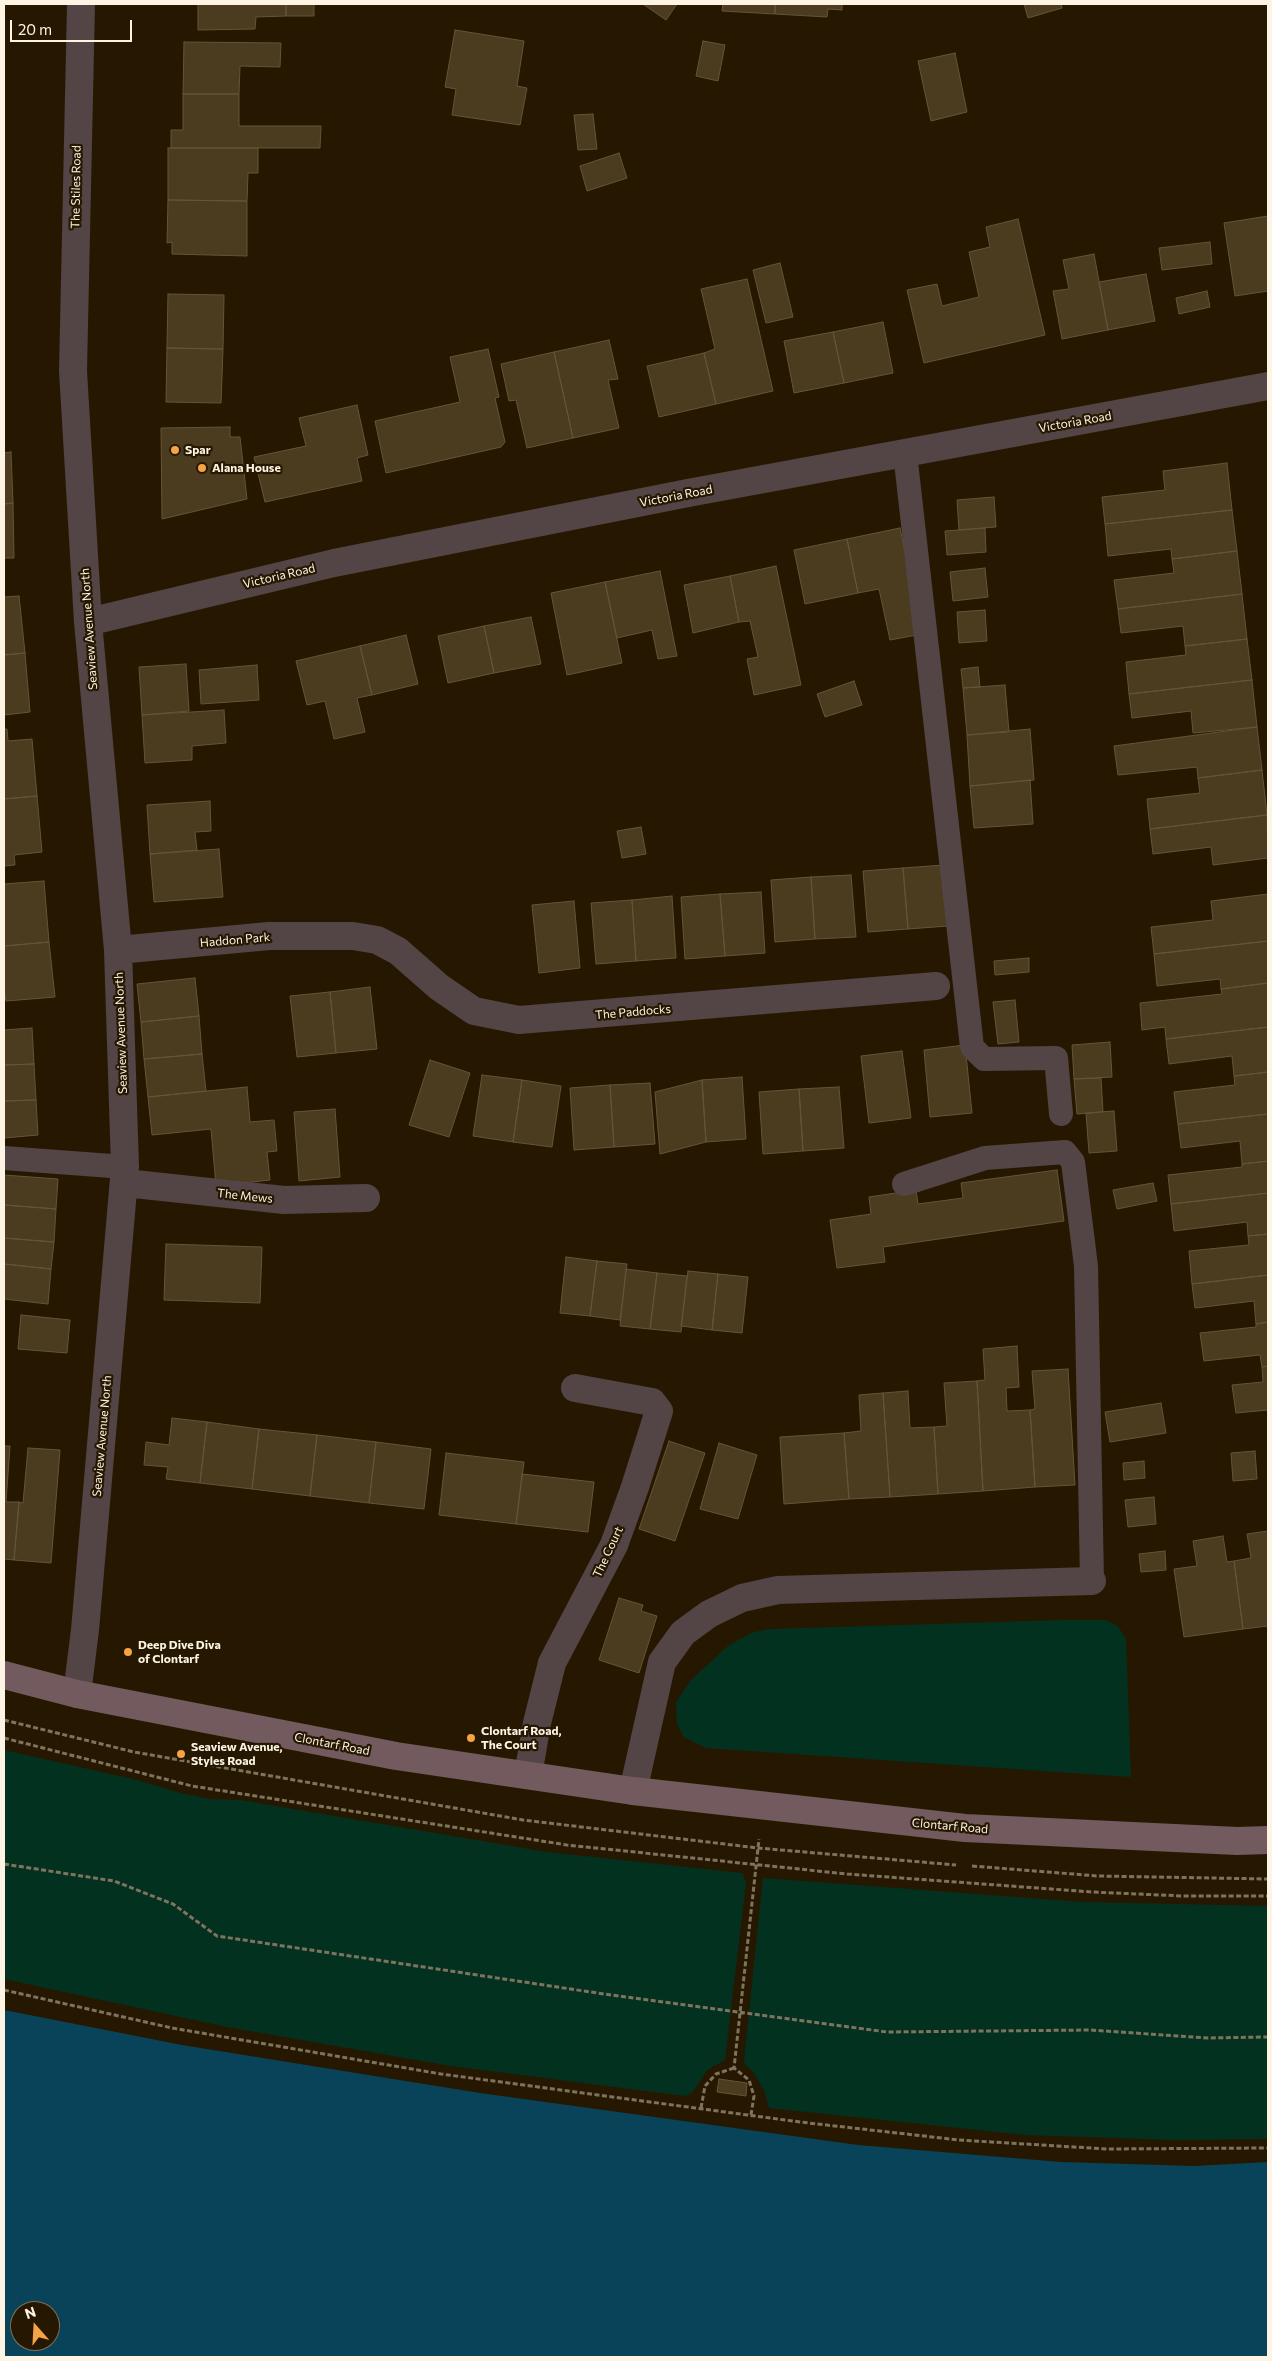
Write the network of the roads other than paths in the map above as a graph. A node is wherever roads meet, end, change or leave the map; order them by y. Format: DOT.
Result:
graph roads {
  1 [pos="81,4"];
  2 [pos="73,371"];
  3 [pos="1268,386"];
  4 [pos="905,453"];
  5 [pos="88,622"];
  6 [pos="353,936"];
  7 [pos="118,950"];
  8 [pos="936,986"];
  9 [pos="1061,1114"];
  10 [pos="4,1158"];
  11 [pos="125,1175"];
  12 [pos="904,1184"];
  13 [pos="366,1198"];
  14 [pos="575,1388"];
  15 [pos="1092,1582"];
  16 [pos="4,1674"];
  17 [pos="77,1694"];
  18 [pos="528,1776"];
  19 [pos="633,1791"];
  20 [pos="1268,1840"];
  1 -- 2 [label="street, The Stiles Road"];
  2 -- 5 [label="street, Seaview Avenue North"];
  3 -- 4 [label="street, Victoria Road"];
  4 -- 5 [label="street, Victoria Road"];
  4 -- 9 [label="lane"];
  5 -- 7 [label="street, Seaview Avenue North"];
  6 -- 7 [label="street, Haddon Park"];
  6 -- 8 [label="street, The Paddocks"];
  7 -- 11 [label="street, Seaview Avenue North"];
  10 -- 11 [label="lane"];
  11 -- 13 [label="street, The Mews"];
  11 -- 17 [label="street, Seaview Avenue North"];
  12 -- 15 [label="lane"];
  14 -- 18 [label="street, The Court"];
  15 -- 19 [label="street"];
  16 -- 17 [label="main road, Clontarf Road"];
  17 -- 18 [label="main road, Clontarf Road"];
  18 -- 19 [label="main road, Clontarf Road"];
  19 -- 20 [label="main road, Clontarf Road"];
}
